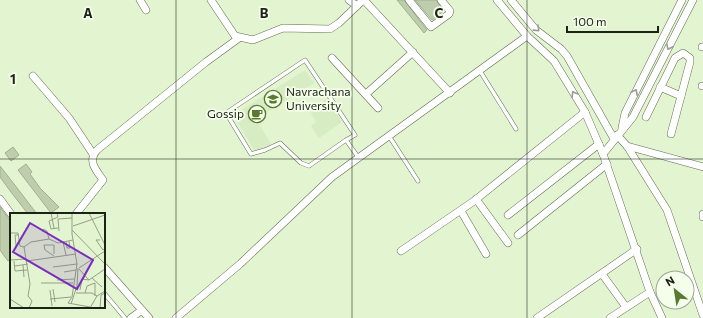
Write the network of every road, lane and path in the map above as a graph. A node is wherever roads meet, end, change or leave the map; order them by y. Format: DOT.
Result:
graph roads {
  1 [pos="140,0"];
  2 [pos="211,0"];
  3 [pos="350,0"];
  4 [pos="364,0"];
  5 [pos="409,0"];
  6 [pos="442,0"];
  7 [pos="497,0"];
  8 [pos="511,0"];
  9 [pos="682,0"];
  10 [pos="693,0"];
  11 [pos="357,6"];
  12 [pos="146,10"];
  13 [pos="527,36"];
  14 [pos="239,38"];
  15 [pos="413,52"];
  16 [pos="332,58"];
  17 [pos="648,67"];
  18 [pos="480,71"];
  19 [pos="656,72"];
  20 [pos="33,76"];
  21 [pos="665,77"];
  22 [pos="660,87"];
  23 [pos="450,93"];
  24 [pos="366,94"];
  25 [pos="681,96"];
  26 [pos="378,108"];
  27 [pos="585,112"];
  28 [pos="646,117"];
  29 [pos="622,128"];
  30 [pos="516,129"];
  31 [pos="671,134"];
  32 [pos="389,136"];
  33 [pos="615,137"];
  34 [pos="346,140"];
  35 [pos="599,144"];
  36 [pos="627,146"];
  37 [pos="93,154"];
  38 [pos="603,154"];
  39 [pos="358,158"];
  40 [pos="607,164"];
  41 [pos="703,168"];
  42 [pos="418,181"];
  43 [pos="0,199"];
  44 [pos="476,199"];
  45 [pos="461,211"];
  46 [pos="11,213"];
  47 [pos="77,213"];
  48 [pos="508,215"];
  49 [pos="518,235"];
  50 [pos="508,244"];
  51 [pos="637,249"];
  52 [pos="400,251"];
  53 [pos="486,254"];
  54 [pos="105,268"];
  55 [pos="602,274"];
  56 [pos="650,292"];
  57 [pos="105,294"];
  58 [pos="700,295"];
  59 [pos="626,307"];
  60 [pos="142,310"];
  61 [pos="703,315"];
  62 [pos="125,318"];
  63 [pos="131,318"];
  64 [pos="149,318"];
  65 [pos="176,318"];
  66 [pos="537,318"];
  67 [pos="610,318"];
  68 [pos="662,318"];
  1 -- 12 [label="street"];
  2 -- 14 [label="street"];
  3 -- 11 [label="street"];
  4 -- 11 [label="street"];
  4 -- 15 [label="street"];
  5 -- 6 [label="street"];
  7 -- 13 [label="street"];
  8 -- 33 [label="street, one-way"];
  9 -- 17 [label="street"];
  10 -- 19 [label="street, one-way"];
  11 -- 14 [label="street"];
  13 -- 18 [label="street"];
  27 -- 13 [label="street, one-way"];
  14 -- 37 [label="street"];
  15 -- 23 [label="street"];
  15 -- 24 [label="street"];
  16 -- 24 [label="street"];
  17 -- 19 [label="street"];
  29 -- 17 [label="street, one-way"];
  18 -- 23 [label="street"];
  18 -- 30 [label="lane"];
  19 -- 21 [label="street"];
  19 -- 29 [label="street"];
  20 -- 37 [label="street"];
  21 -- 22 [label="street"];
  21 -- 25 [label="street"];
  22 -- 25 [label="street"];
  22 -- 28 [label="street"];
  23 -- 32 [label="street"];
  24 -- 26 [label="street"];
  25 -- 31 [label="street"];
  27 -- 35 [label="street"];
  27 -- 44 [label="street"];
  29 -- 33 [label="street"];
  32 -- 39 [label="street"];
  32 -- 42 [label="lane"];
  33 -- 36 [label="street"];
  33 -- 38 [label="street"];
  34 -- 34 [label="lane"];
  34 -- 39 [label="lane"];
  35 -- 38 [label="street"];
  35 -- 48 [label="street"];
  36 -- 41 [label="street"];
  36 -- 58 [label="street"];
  37 -- 47 [label="street"];
  38 -- 40 [label="street"];
  39 -- 65 [label="street"];
  40 -- 49 [label="street"];
  40 -- 51 [label="street"];
  43 -- 46 [label="street"];
  44 -- 45 [label="street"];
  44 -- 50 [label="street"];
  45 -- 52 [label="street"];
  45 -- 53 [label="street"];
  51 -- 55 [label="street"];
  51 -- 56 [label="street"];
  54 -- 60 [label="street"];
  55 -- 59 [label="street"];
  55 -- 66 [label="street"];
  56 -- 59 [label="street"];
  56 -- 68 [label="street"];
  57 -- 62 [label="lane"];
  58 -- 61 [label="street"];
  59 -- 67 [label="street"];
  60 -- 63 [label="street"];
  60 -- 64 [label="street"];
}
